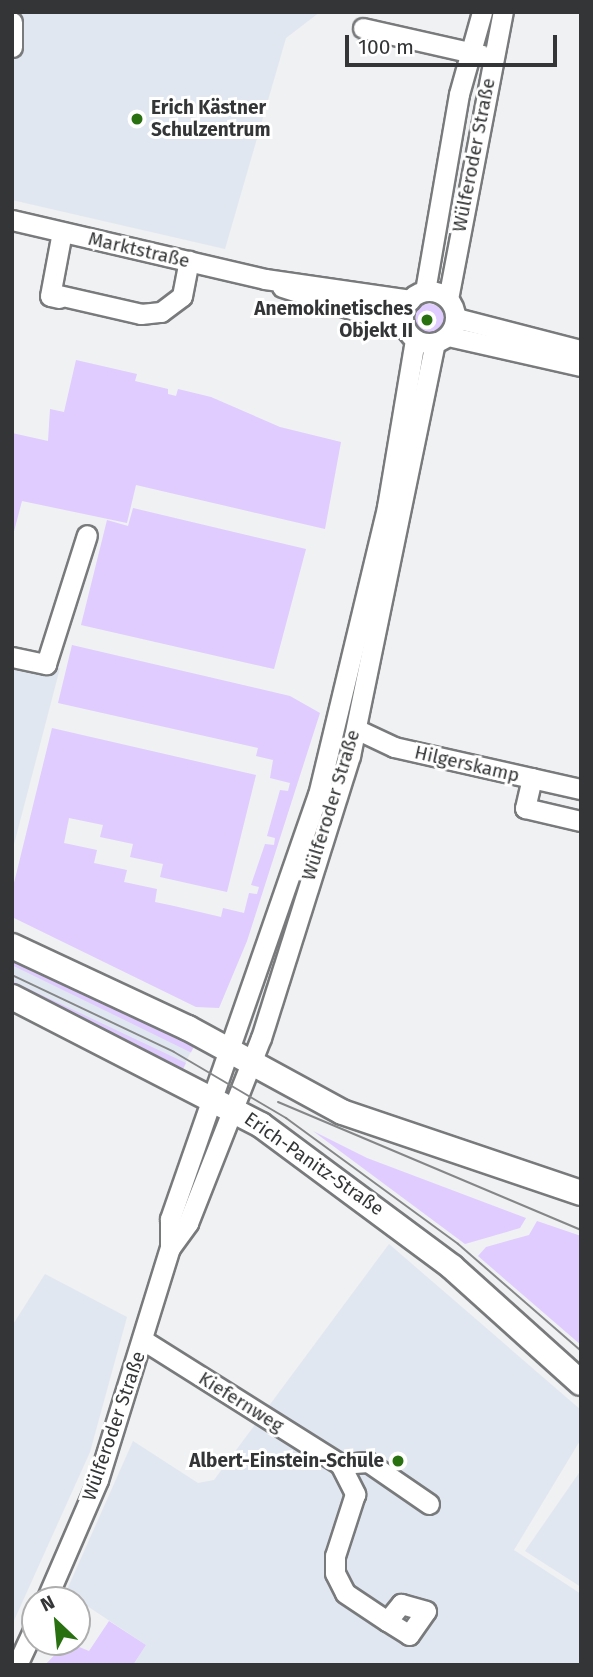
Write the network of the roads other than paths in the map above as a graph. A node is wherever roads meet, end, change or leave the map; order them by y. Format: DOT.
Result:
graph roads {
  1 [pos="482,12"];
  2 [pos="503,12"];
  3 [pos="12,22"];
  4 [pos="363,28"];
  5 [pos="12,47"];
  6 [pos="470,52"];
  7 [pos="493,57"];
  8 [pos="12,220"];
  9 [pos="62,232"];
  10 [pos="189,261"];
  11 [pos="265,279"];
  12 [pos="54,294"];
  13 [pos="417,296"];
  14 [pos="448,299"];
  15 [pos="128,313"];
  16 [pos="432,332"];
  17 [pos="581,350"];
  18 [pos="581,366"];
  19 [pos="87,535"];
  20 [pos="12,657"];
  21 [pos="355,729"];
  22 [pos="532,778"];
  23 [pos="581,789"];
  24 [pos="581,821"];
  25 [pos="12,946"];
  26 [pos="12,996"];
  27 [pos="240,1058"];
  28 [pos="222,1102"];
  29 [pos="581,1193"];
  30 [pos="143,1340"];
  31 [pos="581,1383"];
  32 [pos="340,1464"];
  33 [pos="429,1504"];
  34 [pos="52,1586"];
  35 [pos="387,1621"];
  1 -- 6 [label="street, Wülferoder Straße"];
  2 -- 7 [label="street, Wülferoder Straße"];
  3 -- 5 [label="street"];
  4 -- 6 [label="street"];
  6 -- 7 [label="street"];
  6 -- 13 [label="street, Wülferoder Straße"];
  7 -- 14 [label="street, Wülferoder Straße"];
  8 -- 9 [label="street, Marktstraße"];
  9 -- 10 [label="street, Marktstraße"];
  9 -- 15 [label="street"];
  10 -- 11 [label="street, Marktstraße"];
  10 -- 12 [label="street"];
  11 -- 13 [label="street, Marktstraße"];
  11 -- 16 [label="street, Marktstraße"];
  13 -- 14 [label="street, Marktstraße"];
  13 -- 16 [label="street, Wülferoder Straße"];
  14 -- 16 [label="street"];
  16 -- 17 [label="street, Marktstraße"];
  16 -- 18 [label="street, Marktstraße"];
  16 -- 21 [label="street, Wülferoder Straße"];
  16 -- 27 [label="street, Wülferoder Straße"];
  19 -- 20 [label="street"];
  21 -- 22 [label="street, Hilgerskamp"];
  21 -- 27 [label="street, Wülferoder Straße"];
  22 -- 23 [label="street, Hilgerskamp"];
  22 -- 24 [label="street"];
  25 -- 27 [label="main road"];
  26 -- 28 [label="main road, Erich-Panitz-Straße"];
  27 -- 28 [label="street, Wülferoder Straße"];
  27 -- 29 [label="main road"];
  28 -- 30 [label="street, Wülferoder Straße"];
  28 -- 31 [label="main road, Erich-Panitz-Straße"];
  30 -- 32 [label="street, Kiefernweg"];
  30 -- 34 [label="street, Wülferoder Straße"];
  32 -- 33 [label="street"];
  32 -- 35 [label="street"];
}
